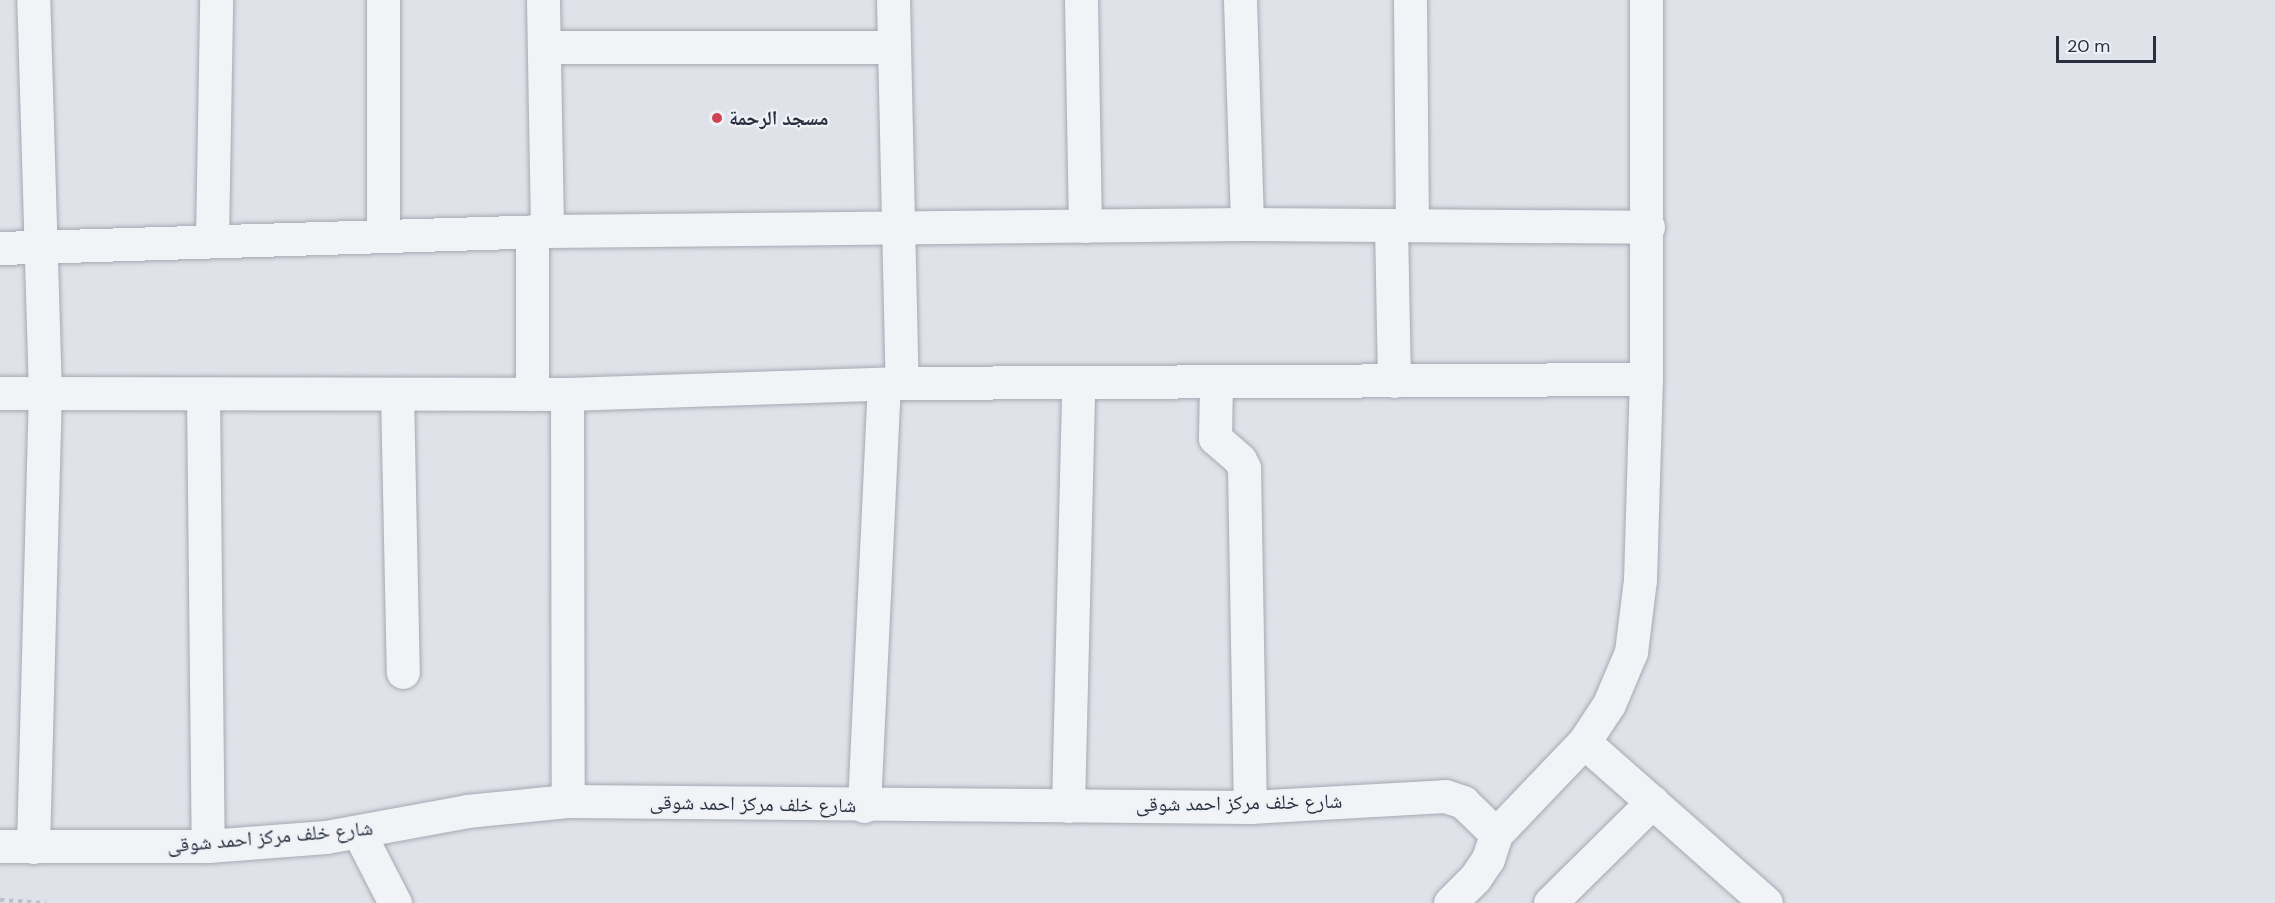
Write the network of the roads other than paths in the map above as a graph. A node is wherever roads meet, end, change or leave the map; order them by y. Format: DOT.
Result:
graph roads {
  1 [pos="33,0"];
  2 [pos="216,0"];
  3 [pos="383,0"];
  4 [pos="543,0"];
  5 [pos="893,0"];
  6 [pos="1081,0"];
  7 [pos="1240,0"];
  8 [pos="1410,0"];
  9 [pos="1646,0"];
  10 [pos="544,47"];
  11 [pos="894,47"];
  12 [pos="1247,224"];
  13 [pos="1401,225"];
  14 [pos="1085,226"];
  15 [pos="1648,227"];
  16 [pos="898,228"];
  17 [pos="540,231"];
  18 [pos="383,233"];
  19 [pos="212,239"];
  20 [pos="40,246"];
  21 [pos="0,248"];
  22 [pos="1646,379"];
  23 [pos="1394,381"];
  24 [pos="1078,382"];
  25 [pos="893,384"];
  26 [pos="1216,384"];
  27 [pos="0,393"];
  28 [pos="45,394"];
  29 [pos="203,394"];
  30 [pos="397,394"];
  31 [pos="531,394"];
  32 [pos="567,394"];
  33 [pos="403,672"];
  34 [pos="1584,742"];
  35 [pos="568,801"];
  36 [pos="1652,802"];
  37 [pos="864,806"];
  38 [pos="1068,806"];
  39 [pos="1250,807"];
  40 [pos="359,833"];
  41 [pos="1496,834"];
  42 [pos="0,846"];
  43 [pos="208,846"];
  44 [pos="33,847"];
  45 [pos="396,903"];
  46 [pos="1450,903"];
  47 [pos="1550,903"];
  48 [pos="1766,903"];
  1 -- 20 [label="street"];
  2 -- 19 [label="street"];
  3 -- 18 [label="street"];
  4 -- 10 [label="street"];
  5 -- 11 [label="street"];
  6 -- 14 [label="street"];
  7 -- 12 [label="street"];
  8 -- 13 [label="street"];
  9 -- 15 [label="street"];
  10 -- 11 [label="street"];
  10 -- 17 [label="street"];
  11 -- 16 [label="street"];
  12 -- 13 [label="street"];
  12 -- 14 [label="street"];
  13 -- 15 [label="street"];
  13 -- 23 [label="street"];
  14 -- 16 [label="street"];
  15 -- 22 [label="street"];
  16 -- 17 [label="street"];
  16 -- 25 [label="street"];
  17 -- 18 [label="street"];
  17 -- 31 [label="street"];
  18 -- 19 [label="street"];
  19 -- 20 [label="street"];
  20 -- 21 [label="street"];
  20 -- 28 [label="street"];
  22 -- 23 [label="street"];
  22 -- 34 [label="street"];
  23 -- 26 [label="street"];
  24 -- 25 [label="street"];
  24 -- 26 [label="street"];
  24 -- 38 [label="street"];
  25 -- 32 [label="street"];
  25 -- 37 [label="street"];
  26 -- 39 [label="street"];
  27 -- 28 [label="street"];
  28 -- 29 [label="street"];
  28 -- 44 [label="street"];
  29 -- 30 [label="street"];
  29 -- 43 [label="street"];
  30 -- 31 [label="street"];
  30 -- 33 [label="street"];
  31 -- 32 [label="street"];
  32 -- 35 [label="street"];
  34 -- 36 [label="street"];
  34 -- 41 [label="street"];
  35 -- 37 [label="street, شارع خلف مركز احمد شوقى"];
  35 -- 40 [label="street, شارع خلف مركز احمد شوقى"];
  36 -- 47 [label="street"];
  36 -- 48 [label="street"];
  37 -- 38 [label="street, شارع خلف مركز احمد شوقى"];
  38 -- 39 [label="street, شارع خلف مركز احمد شوقى"];
  39 -- 41 [label="street, شارع خلف مركز احمد شوقى"];
  40 -- 43 [label="street, شارع خلف مركز احمد شوقى"];
  40 -- 45 [label="street"];
  41 -- 46 [label="street"];
  42 -- 44 [label="street, شارع خلف مركز احمد شوقى"];
  43 -- 44 [label="street, شارع خلف مركز احمد شوقى"];
}
